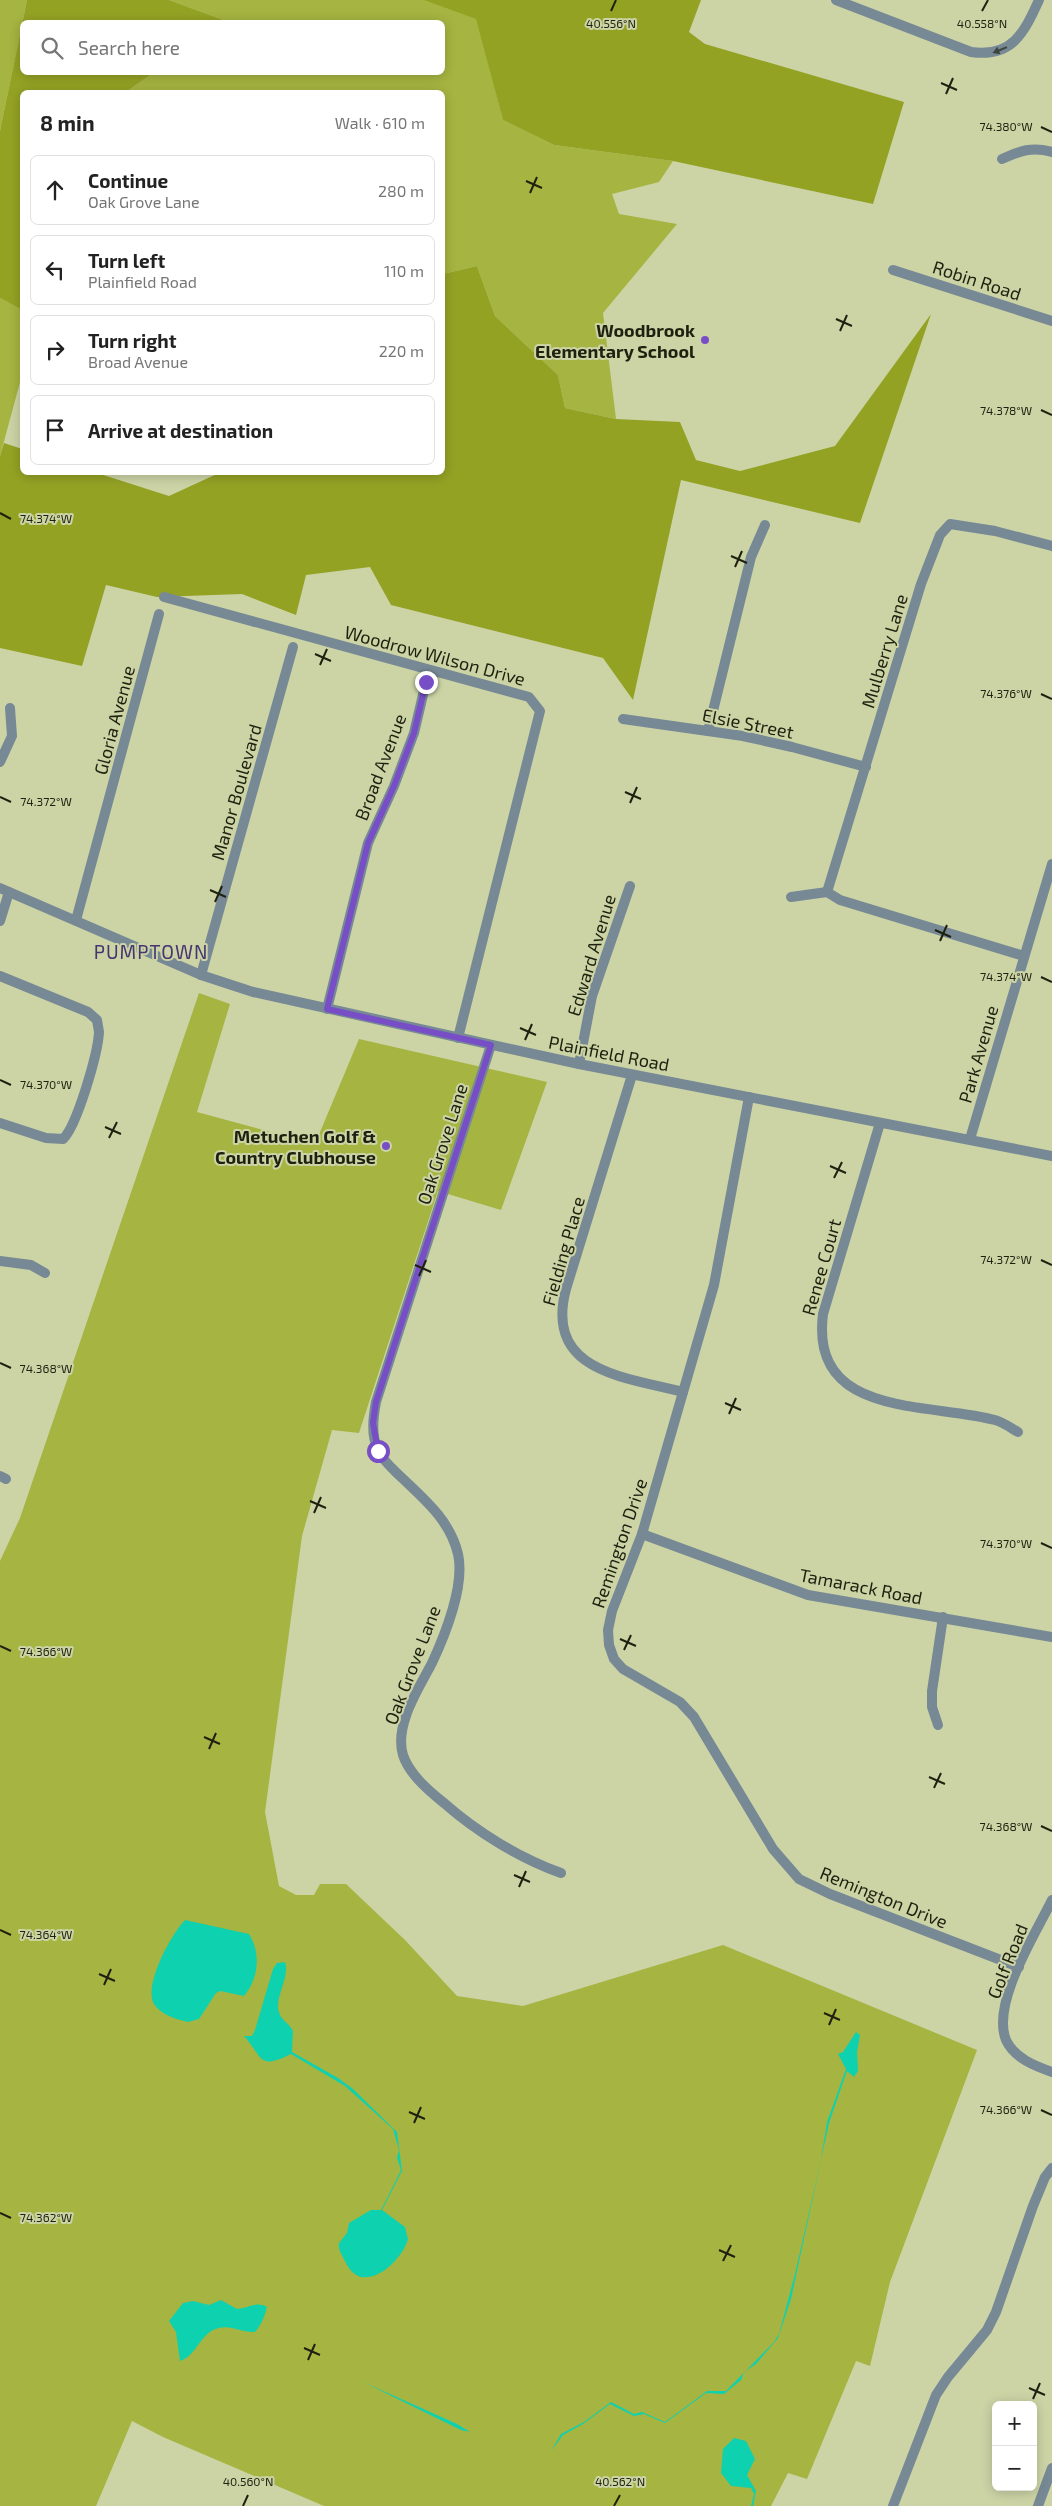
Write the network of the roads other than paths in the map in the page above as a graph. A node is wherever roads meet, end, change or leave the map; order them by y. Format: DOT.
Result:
graph roads {
  1 [pos="836,0"];
  2 [pos="1039,0"];
  3 [pos="1052,152"];
  4 [pos="1002,159"];
  5 [pos="893,270"];
  6 [pos="1052,321"];
  7 [pos="765,525"];
  8 [pos="1052,546"];
  9 [pos="164,597"];
  10 [pos="159,614"];
  11 [pos="293,647"];
  12 [pos="426,682"];
  13 [pos="10,708"];
  14 [pos="623,720"];
  15 [pos="708,731"];
  16 [pos="0,762"];
  17 [pos="866,768"];
  18 [pos="1052,864"];
  19 [pos="630,886"];
  20 [pos="4,890"];
  21 [pos="827,892"];
  22 [pos="791,897"];
  23 [pos="76,920"];
  24 [pos="0,921"];
  25 [pos="1024,956"];
  26 [pos="201,975"];
  27 [pos="0,976"];
  28 [pos="327,1009"];
  29 [pos="458,1038"];
  30 [pos="491,1045"];
  31 [pos="579,1064"];
  32 [pos="632,1075"];
  33 [pos="749,1097"];
  34 [pos="880,1123"];
  35 [pos="0,1124"];
  36 [pos="970,1139"];
  37 [pos="1052,1156"];
  38 [pos="0,1261"];
  39 [pos="45,1273"];
  40 [pos="683,1392"];
  41 [pos="1018,1432"];
  42 [pos="642,1534"];
  43 [pos="943,1617"];
  44 [pos="1052,1637"];
  45 [pos="938,1725"];
  46 [pos="560,1873"];
  47 [pos="1052,1900"];
  48 [pos="1019,1967"];
  49 [pos="1052,2072"];
  50 [pos="1052,2168"];
  51 [pos="1052,2468"];
  52 [pos="893,2506"];
  53 [pos="1038,2506"];
  2 -- 1 [label="street, one-way"];
  3 -- 4 [label="street"];
  5 -- 6 [label="street, Robin Road"];
  7 -- 15 [label="street"];
  8 -- 17 [label="street, Mulberry Lane"];
  9 -- 29 [label="street, Woodrow Wilson Drive"];
  10 -- 23 [label="street, Gloria Avenue"];
  11 -- 26 [label="street, Manor Boulevard"];
  12 -- 28 [label="street, Broad Avenue"];
  13 -- 16 [label="street"];
  14 -- 15 [label="street, Elsie Street"];
  15 -- 17 [label="street, Elsie Street"];
  17 -- 21 [label="street, Mulberry Lane"];
  18 -- 25 [label="street, Park Avenue"];
  19 -- 31 [label="street, Edward Avenue"];
  20 -- 23 [label="street, Plainfield Road"];
  20 -- 24 [label="street"];
  21 -- 22 [label="street"];
  21 -- 25 [label="street"];
  23 -- 26 [label="street, Plainfield Road"];
  25 -- 36 [label="street, Park Avenue"];
  26 -- 28 [label="street, Plainfield Road"];
  27 -- 35 [label="street"];
  28 -- 29 [label="street, Plainfield Road"];
  29 -- 30 [label="street, Plainfield Road"];
  30 -- 31 [label="street, Plainfield Road"];
  30 -- 46 [label="street, Oak Grove Lane"];
  31 -- 32 [label="street, Plainfield Road"];
  32 -- 33 [label="street, Plainfield Road"];
  32 -- 40 [label="street, Fielding Place"];
  33 -- 34 [label="street, Plainfield Road"];
  33 -- 40 [label="street, Remington Drive"];
  34 -- 36 [label="street, Plainfield Road"];
  34 -- 41 [label="street, Renee Court"];
  36 -- 37 [label="street, Plainfield Road"];
  38 -- 39 [label="street"];
  40 -- 42 [label="street, Remington Drive"];
  42 -- 43 [label="street, Tamarack Road"];
  42 -- 48 [label="street, Remington Drive"];
  43 -- 44 [label="street, Tamarack Road"];
  43 -- 45 [label="street"];
  47 -- 48 [label="street, Golf Road"];
  48 -- 49 [label="street, Golf Road"];
  50 -- 52 [label="street"];
  51 -- 53 [label="street"];
}
